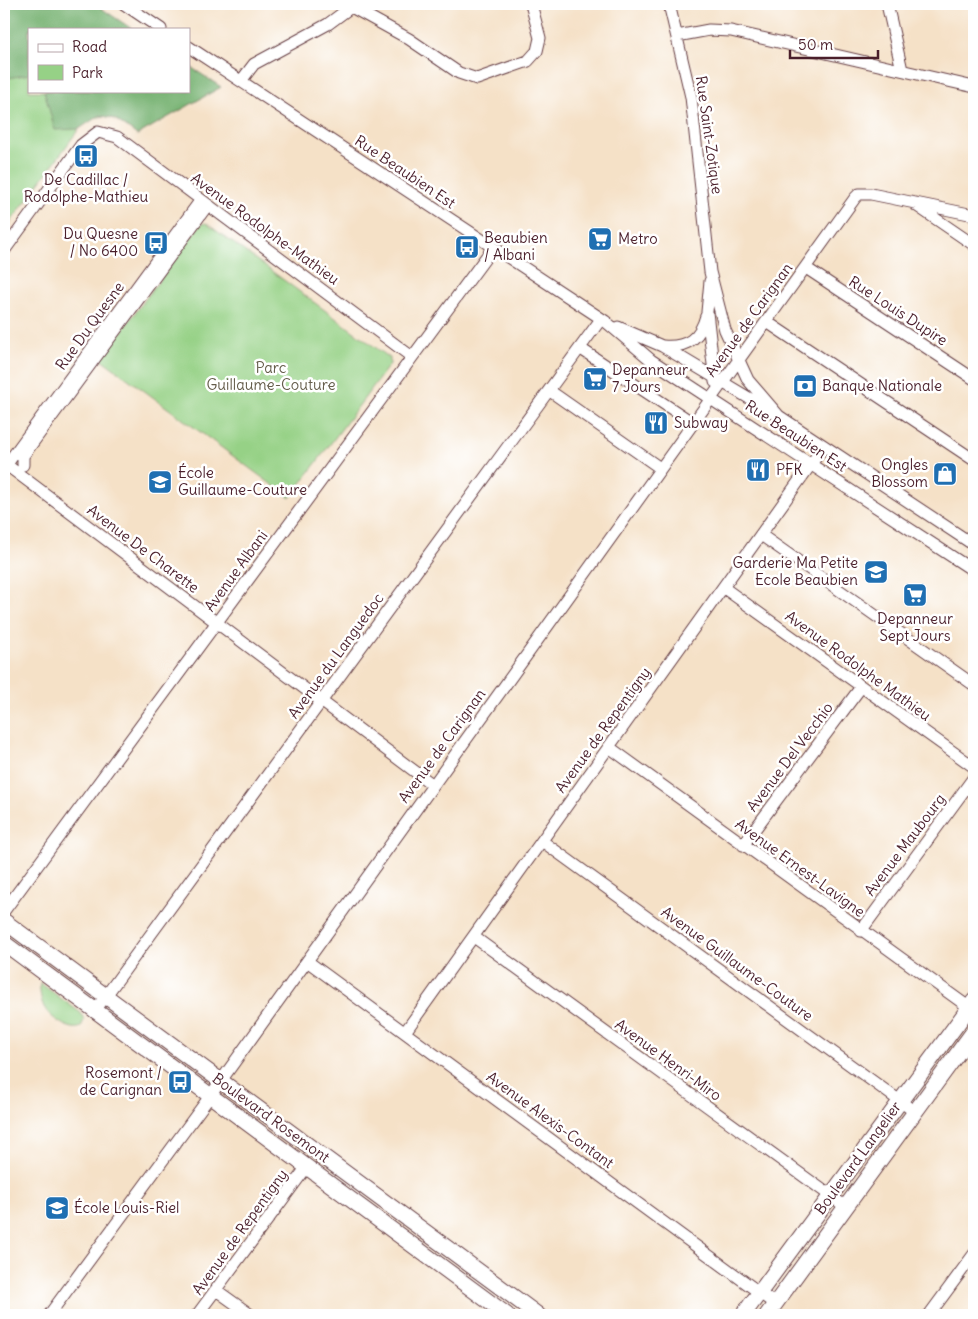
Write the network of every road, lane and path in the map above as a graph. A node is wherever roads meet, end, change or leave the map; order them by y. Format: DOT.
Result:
graph roads {
  1 [pos="124,4"];
  2 [pos="532,4"];
  3 [pos="669,4"];
  4 [pos="887,4"];
  5 [pos="351,5"];
  6 [pos="160,28"];
  7 [pos="677,36"];
  8 [pos="190,48"];
  9 [pos="902,70"];
  10 [pos="241,81"];
  11 [pos="974,87"];
  12 [pos="911,202"];
  13 [pos="204,203"];
  14 [pos="974,215"];
  15 [pos="974,245"];
  16 [pos="492,249"];
  17 [pos="4,250"];
  18 [pos="806,268"];
  19 [pos="710,272"];
  20 [pos="707,312"];
  21 [pos="603,320"];
  22 [pos="767,322"];
  23 [pos="662,346"];
  24 [pos="581,348"];
  25 [pos="412,357"];
  26 [pos="738,362"];
  27 [pos="974,379"];
  28 [pos="717,390"];
  29 [pos="550,391"];
  30 [pos="779,416"];
  31 [pos="693,423"];
  32 [pos="824,446"];
  33 [pos="974,460"];
  34 [pos="812,464"];
  35 [pos="5,465"];
  36 [pos="22,465"];
  37 [pos="660,468"];
  38 [pos="900,496"];
  39 [pos="888,514"];
  40 [pos="761,535"];
  41 [pos="974,546"];
  42 [pos="974,571"];
  43 [pos="724,588"];
  44 [pos="217,622"];
  45 [pos="974,686"];
  46 [pos="861,687"];
  47 [pos="322,700"];
  48 [pos="609,746"];
  49 [pos="974,767"];
  50 [pos="974,777"];
  51 [pos="433,785"];
  52 [pos="542,841"];
  53 [pos="743,844"];
  54 [pos="4,911"];
  55 [pos="4,922"];
  56 [pos="861,931"];
  57 [pos="474,937"];
  58 [pos="4,943"];
  59 [pos="307,961"];
  60 [pos="105,996"];
  61 [pos="973,1007"];
  62 [pos="94,1012"];
  63 [pos="974,1031"];
  64 [pos="405,1032"];
  65 [pos="221,1081"];
  66 [pos="210,1096"];
  67 [pos="900,1101"];
  68 [pos="915,1112"];
  69 [pos="306,1168"];
  70 [pos="830,1196"];
  71 [pos="846,1207"];
  72 [pos="974,1254"];
  73 [pos="216,1290"];
  74 [pos="760,1292"];
  75 [pos="771,1309"];
  76 [pos="49,1315"];
  77 [pos="197,1315"];
  78 [pos="251,1315"];
  79 [pos="507,1315"];
  80 [pos="538,1315"];
  81 [pos="743,1315"];
  82 [pos="930,1315"];
  1 -- 6 [label="street"];
  2 -- 5 [label="street"];
  3 -- 7 [label="street, Rue Saint-Zotique"];
  4 -- 9 [label="street"];
  5 -- 10 [label="street"];
  7 -- 9 [label="street"];
  7 -- 19 [label="street, Rue Saint-Zotique"];
  8 -- 10 [label="street, Rue Beaubien Est"];
  9 -- 11 [label="street"];
  10 -- 16 [label="street, Rue Beaubien Est"];
  12 -- 14 [label="street"];
  12 -- 15 [label="street"];
  12 -- 18 [label="street, Avenue de Carignan"];
  13 -- 17 [label="street, Avenue Rodolphe-Mathieu"];
  13 -- 25 [label="street, Avenue Rodolphe-Mathieu"];
  13 -- 35 [label="street, Rue Du Quesne"];
  13 -- 36 [label="street"];
  16 -- 21 [label="street, Rue Beaubien Est"];
  16 -- 25 [label="street, Avenue Albani"];
  18 -- 22 [label="street, Avenue de Carignan"];
  18 -- 27 [label="street, Rue Louis Dupire"];
  19 -- 20 [label="street, Rue Saint-Zotique"];
  19 -- 26 [label="street, Rue Saint-Zotique"];
  20 -- 23 [label="street"];
  20 -- 28 [label="street, Rue Saint-Zotique"];
  21 -- 23 [label="street, Rue Beaubien Est"];
  21 -- 24 [label="street, Avenue du Languedoc"];
  21 -- 28 [label="street, Rue Beaubien Est"];
  22 -- 26 [label="street, Avenue de Carignan"];
  22 -- 33 [label="street"];
  23 -- 28 [label="street, Rue Beaubien Est"];
  24 -- 29 [label="street, Avenue du Languedoc"];
  24 -- 31 [label="street"];
  25 -- 44 [label="street, Avenue Albani"];
  26 -- 28 [label="street, Avenue de Carignan"];
  26 -- 30 [label="street, Rue Beaubien Est"];
  28 -- 30 [label="street, Rue Beaubien Est"];
  28 -- 31 [label="street, Avenue de Carignan"];
  28 -- 34 [label="street, Rue Beaubien Est"];
  29 -- 37 [label="street"];
  29 -- 47 [label="street, Avenue du Languedoc"];
  30 -- 32 [label="street, Rue Beaubien Est"];
  31 -- 37 [label="street, Avenue de Carignan"];
  32 -- 34 [label="street, Avenue de Repentigny"];
  32 -- 38 [label="street, Rue Beaubien Est"];
  34 -- 39 [label="street, Rue Beaubien Est"];
  34 -- 40 [label="street, Avenue de Repentigny"];
  35 -- 44 [label="street, Avenue De Charette"];
  37 -- 51 [label="street, Avenue de Carignan"];
  38 -- 39 [label="street"];
  38 -- 41 [label="street, Rue Beaubien Est"];
  39 -- 42 [label="street, Rue Beaubien Est"];
  40 -- 43 [label="street, Avenue de Repentigny"];
  40 -- 45 [label="street"];
  43 -- 46 [label="street, Avenue Rodolphe Mathieu"];
  43 -- 48 [label="street, Avenue de Repentigny"];
  44 -- 47 [label="street, Avenue De Charette"];
  44 -- 54 [label="street, Avenue Albani"];
  46 -- 49 [label="street, Avenue Rodolphe Mathieu"];
  46 -- 53 [label="street, Avenue Del Vecchio"];
  47 -- 51 [label="street, Avenue De Charette"];
  47 -- 60 [label="street, Avenue du Languedoc"];
  48 -- 52 [label="street, Avenue de Repentigny"];
  48 -- 53 [label="street, Avenue Ernest-Lavigne"];
  50 -- 56 [label="street, Avenue Maubourg"];
  51 -- 59 [label="street, Avenue de Carignan"];
  52 -- 57 [label="street, Avenue de Repentigny"];
  52 -- 67 [label="street, Avenue Guillaume-Couture"];
  53 -- 56 [label="street, Avenue Ernest-Lavigne"];
  55 -- 60 [label="main road, Boulevard Rosemont"];
  56 -- 61 [label="street, Avenue Ernest-Lavigne"];
  57 -- 64 [label="street, Avenue de Repentigny"];
  57 -- 70 [label="street, Avenue Henri-Miro"];
  58 -- 62 [label="main road, Boulevard Rosemont"];
  59 -- 64 [label="street, Avenue Alexis-Contant"];
  59 -- 65 [label="street, Avenue de Carignan"];
  60 -- 62 [label="street, Avenue du Languedoc"];
  60 -- 65 [label="main road, Boulevard Rosemont"];
  61 -- 67 [label="main road, Boulevard Langelier"];
  62 -- 66 [label="main road, Boulevard Rosemont"];
  63 -- 68 [label="main road, Boulevard Langelier"];
  64 -- 74 [label="street, Avenue Alexis-Contant"];
  65 -- 66 [label="street, Avenue de Carignan"];
  65 -- 80 [label="main road, Boulevard Rosemont"];
  66 -- 69 [label="main road, Boulevard Rosemont"];
  66 -- 76 [label="street, Avenue de Carignan"];
  67 -- 68 [label="street, Avenue Guillaume-Couture"];
  67 -- 70 [label="main road, Boulevard Langelier"];
  68 -- 71 [label="main road, Boulevard Langelier"];
  69 -- 73 [label="street, Avenue de Repentigny"];
  69 -- 79 [label="main road, Boulevard Rosemont"];
  70 -- 71 [label="street, Avenue Henri-Miro"];
  70 -- 74 [label="main road, Boulevard Langelier"];
  71 -- 75 [label="main road, Boulevard Langelier"];
  72 -- 82 [label="street"];
  73 -- 77 [label="street, Avenue de Repentigny"];
  73 -- 78 [label="street"];
  74 -- 75 [label="street, Avenue Alexis-Contant"];
  74 -- 81 [label="main road, Boulevard Langelier"];
}
